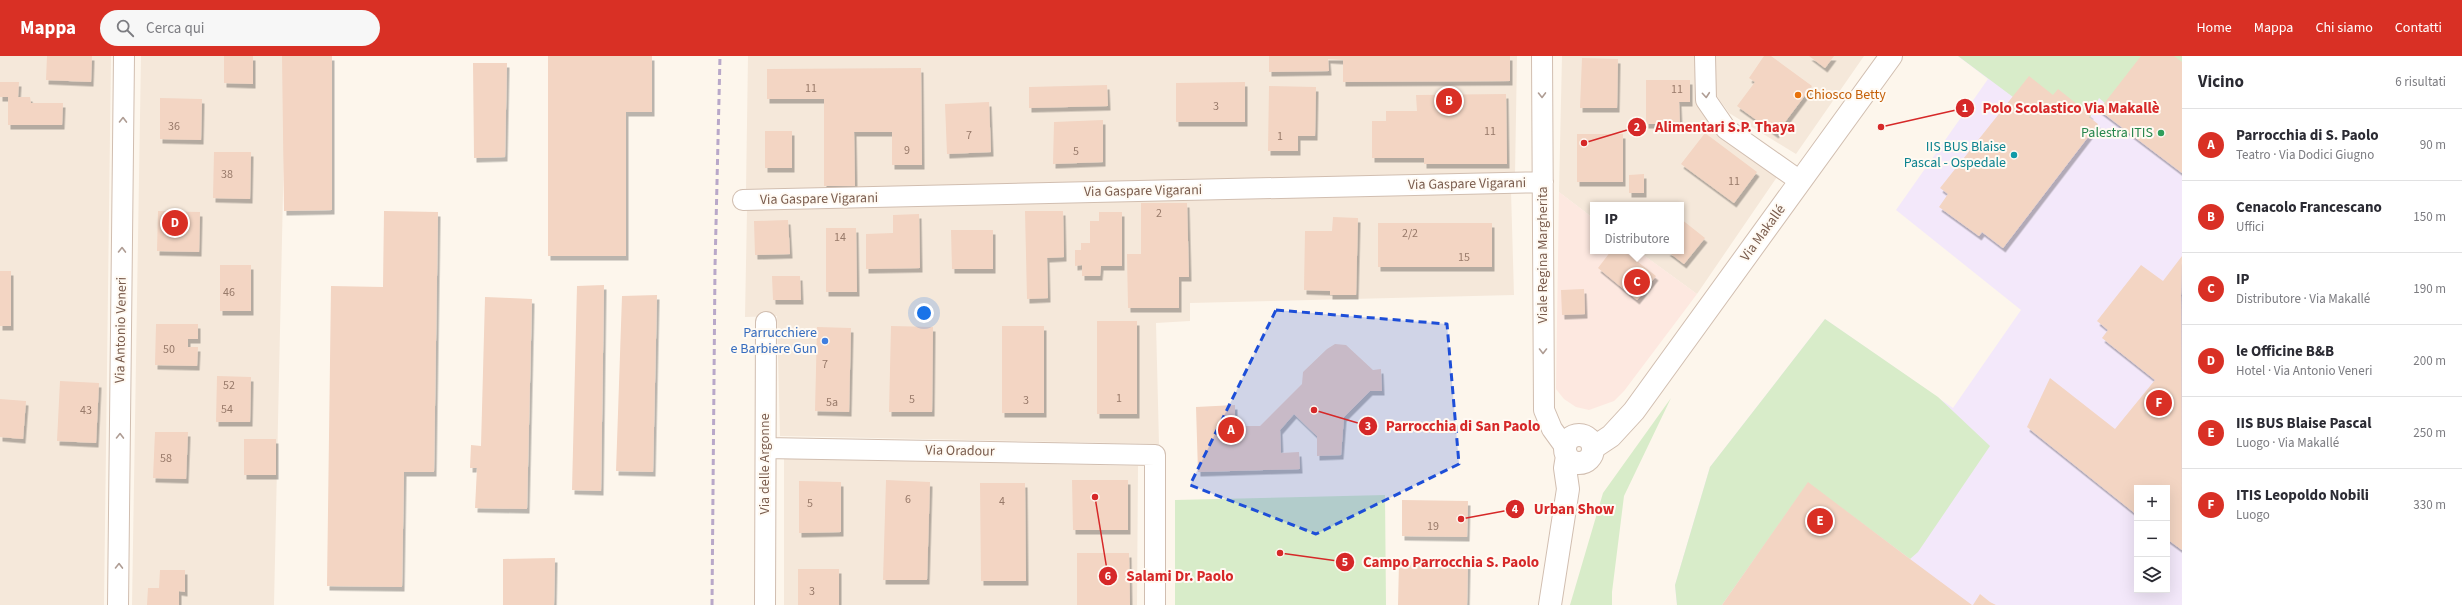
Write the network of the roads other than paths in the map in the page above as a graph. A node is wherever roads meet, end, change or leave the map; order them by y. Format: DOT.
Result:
graph roads {
  1 [pos="124,56"];
  2 [pos="1542,56"];
  3 [pos="1705,56"];
  4 [pos="1891,56"];
  5 [pos="1800,181"];
  6 [pos="1543,182"];
  7 [pos="743,200"];
  8 [pos="766,322"];
  9 [pos="766,448"];
  10 [pos="1577,450"];
  11 [pos="118,605"];
  12 [pos="764,605"];
  13 [pos="1155,605"];
  14 [pos="1550,605"];
  11 -- 1 [label="street, Via Antonio Veneri, one-way"];
  2 -- 6 [label="street, Viale Regina Margherita, one-way"];
  3 -- 5 [label="street, one-way"];
  4 -- 5 [label="street, Via Makallé"];
  5 -- 10 [label="street, Via Makallé"];
  6 -- 7 [label="street, Via Gaspare Vigarani"];
  6 -- 10 [label="street, Viale Regina Margherita, one-way"];
  8 -- 9 [label="street, Via delle Argonne"];
  9 -- 12 [label="street, Via delle Argonne"];
  9 -- 13 [label="street, Via Oradour"];
  10 -- 14 [label="street"];
}
